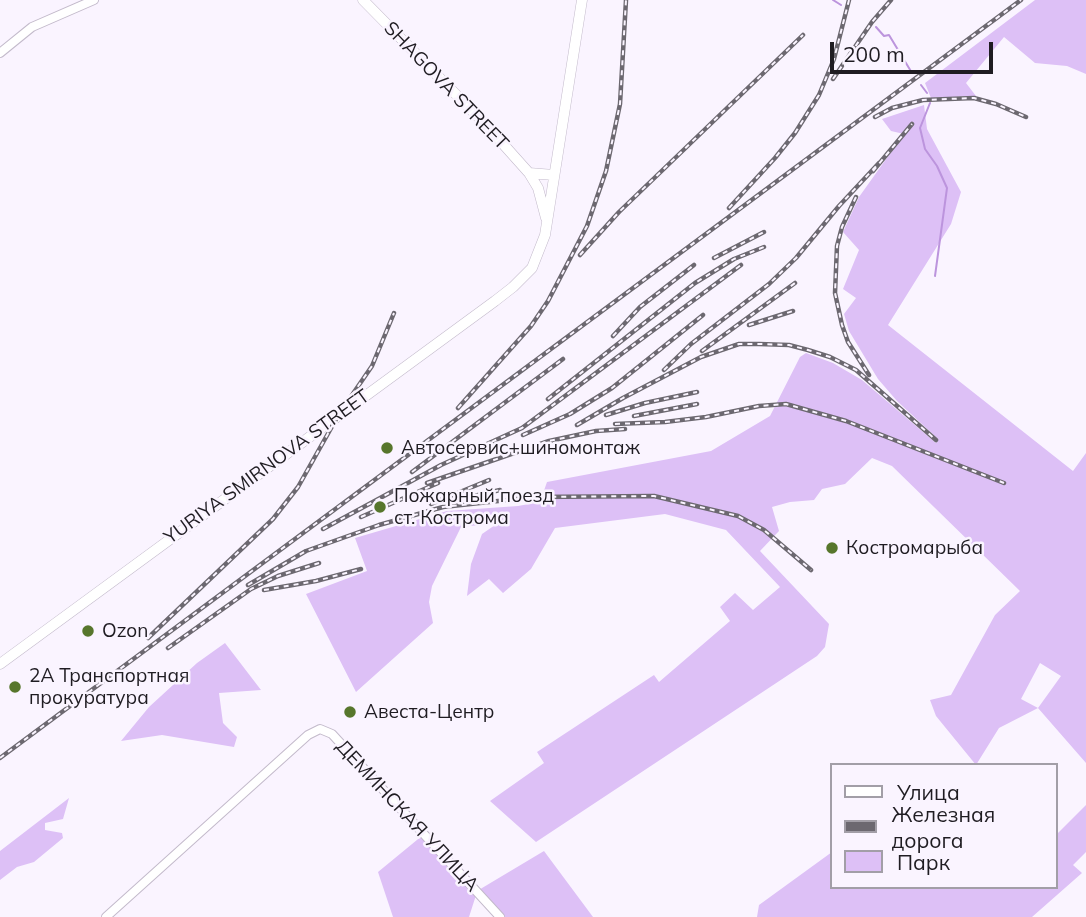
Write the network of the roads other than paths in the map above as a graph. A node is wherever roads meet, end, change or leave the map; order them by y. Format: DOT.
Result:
graph roads {
  1 [pos="94,0"];
  2 [pos="363,0"];
  3 [pos="582,0"];
  4 [pos="0,53"];
  5 [pos="529,173"];
  6 [pos="554,175"];
  7 [pos="547,221"];
  8 [pos="0,664"];
  9 [pos="106,917"];
  10 [pos="500,917"];
  1 -- 4 [label="street"];
  2 -- 5 [label="main road, SHAGOVA STREET"];
  3 -- 6 [label="main road"];
  5 -- 6 [label="main road"];
  5 -- 7 [label="main road, SHAGOVA STREET"];
  6 -- 7 [label="main road"];
  7 -- 8 [label="main road"];
  9 -- 10 [label="street, ДЕМИНСКАЯ УЛИЦА"];
}
